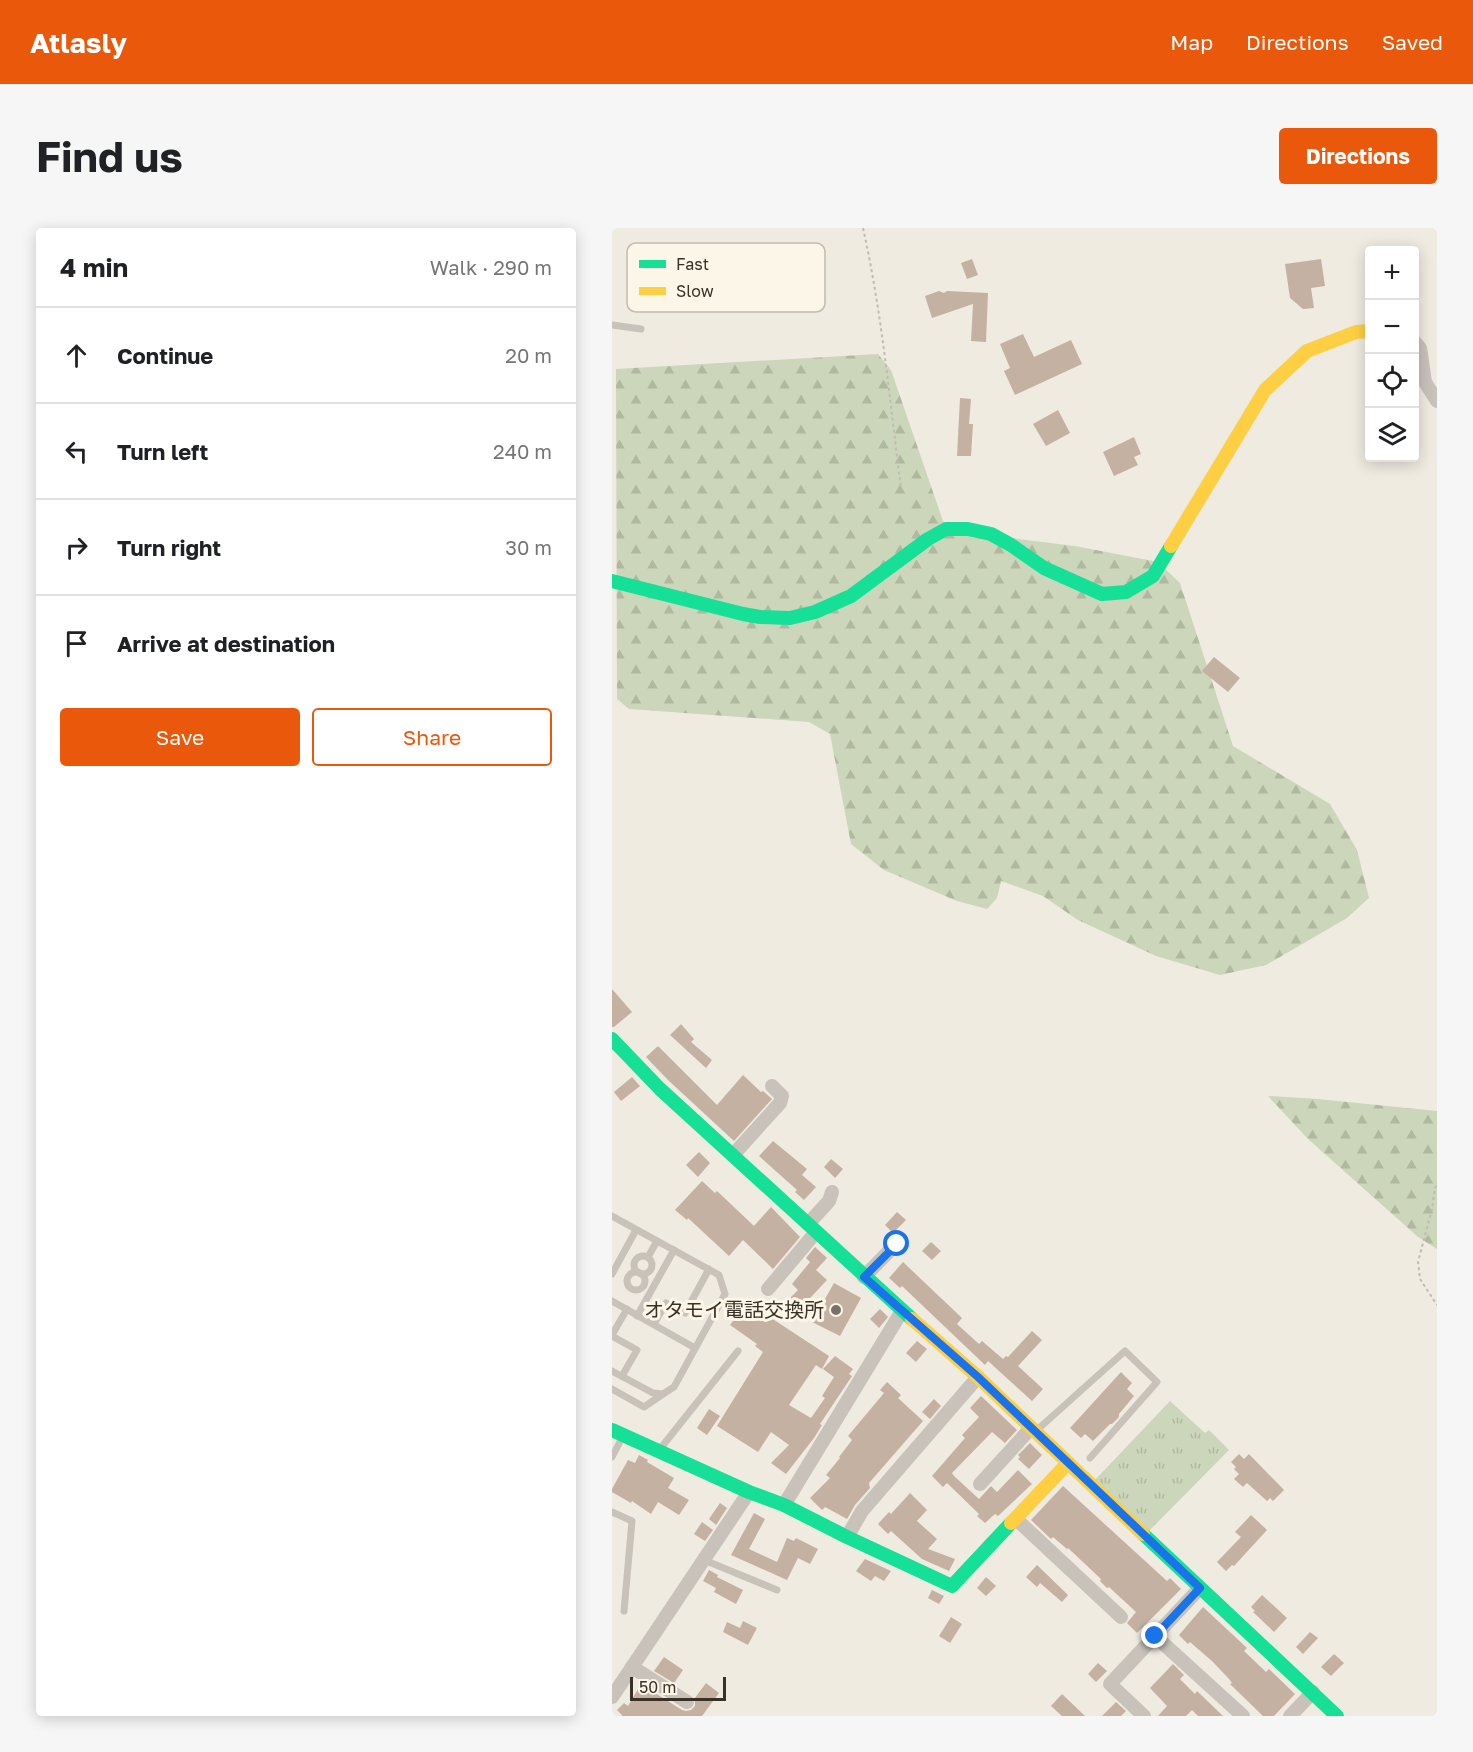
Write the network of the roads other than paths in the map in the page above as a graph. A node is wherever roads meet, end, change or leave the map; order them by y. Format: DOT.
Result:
graph roads {
  1 [pos="612,325"];
  2 [pos="641,329"];
  3 [pos="1365,331"];
  4 [pos="1419,347"];
  5 [pos="1437,401"];
  6 [pos="612,581"];
  7 [pos="612,1039"];
  8 [pos="617,1053"];
  9 [pos="772,1086"];
  10 [pos="733,1155"];
  11 [pos="832,1192"];
  12 [pos="612,1216"];
  13 [pos="812,1228"];
  14 [pos="636,1230"];
  15 [pos="657,1240"];
  16 [pos="897,1244"];
  17 [pos="674,1251"];
  18 [pos="648,1257"];
  19 [pos="615,1265"];
  20 [pos="709,1269"];
  21 [pos="639,1273"];
  22 [pos="629,1275"];
  23 [pos="864,1277"];
  24 [pos="768,1289"];
  25 [pos="612,1301"];
  26 [pos="627,1309"];
  27 [pos="902,1311"];
  28 [pos="637,1316"];
  29 [pos="654,1324"];
  30 [pos="612,1336"];
  31 [pos="695,1348"];
  32 [pos="738,1351"];
  33 [pos="612,1371"];
  34 [pos="622,1376"];
  35 [pos="978,1377"];
  36 [pos="612,1389"];
  37 [pos="663,1394"];
  38 [pos="1033,1430"];
  39 [pos="617,1433"];
  40 [pos="658,1451"];
  41 [pos="612,1457"];
  42 [pos="1090,1458"];
  43 [pos="1068,1463"];
  44 [pos="980,1484"];
  45 [pos="750,1492"];
  46 [pos="784,1505"];
  47 [pos="612,1512"];
  48 [pos="1016,1519"];
  49 [pos="847,1537"];
  50 [pos="704,1560"];
  51 [pos="1200,1588"];
  52 [pos="777,1590"];
  53 [pos="624,1611"];
  54 [pos="1121,1617"];
  55 [pos="1155,1636"];
  56 [pos="632,1667"];
  57 [pos="616,1680"];
  58 [pos="1312,1692"];
  59 [pos="612,1697"];
  60 [pos="687,1702"];
  61 [pos="1144,1716"];
  62 [pos="1243,1716"];
  63 [pos="1290,1716"];
  64 [pos="1337,1716"];
  1 -- 2 [label="lane"];
  3 -- 6 [label="street"];
  4 -- 5 [label="street"];
  7 -- 8 [label="street"];
  8 -- 10 [label="street"];
  9 -- 10 [label="street"];
  10 -- 13 [label="street"];
  11 -- 13 [label="street"];
  12 -- 14 [label="lane"];
  13 -- 23 [label="street"];
  13 -- 24 [label="street"];
  14 -- 15 [label="lane"];
  14 -- 19 [label="lane"];
  15 -- 17 [label="lane"];
  15 -- 18 [label="lane"];
  16 -- 23 [label="street"];
  17 -- 20 [label="lane"];
  17 -- 28 [label="lane"];
  18 -- 21 [label="lane"];
  18 -- 21 [label="lane"];
  19 -- 22 [label="lane"];
  20 -- 29 [label="lane"];
  20 -- 31 [label="lane"];
  21 -- 22 [label="lane"];
  21 -- 22 [label="lane"];
  23 -- 27 [label="street"];
  25 -- 26 [label="lane"];
  26 -- 28 [label="lane"];
  26 -- 30 [label="lane"];
  27 -- 35 [label="street"];
  27 -- 46 [label="street"];
  28 -- 29 [label="lane"];
  29 -- 31 [label="lane"];
  30 -- 34 [label="lane"];
  31 -- 37 [label="lane"];
  32 -- 40 [label="lane"];
  33 -- 34 [label="lane"];
  34 -- 37 [label="lane"];
  35 -- 38 [label="street"];
  35 -- 49 [label="street"];
  36 -- 37 [label="lane"];
  38 -- 42 [label="lane"];
  38 -- 43 [label="street"];
  38 -- 44 [label="street"];
  39 -- 40 [label="street"];
  39 -- 41 [label="lane"];
  40 -- 45 [label="street"];
  43 -- 48 [label="street"];
  43 -- 51 [label="street"];
  45 -- 46 [label="street"];
  45 -- 50 [label="street"];
  46 -- 49 [label="street"];
  47 -- 53 [label="lane"];
  48 -- 49 [label="street"];
  48 -- 54 [label="street"];
  50 -- 52 [label="lane"];
  50 -- 56 [label="street"];
  51 -- 55 [label="street"];
  51 -- 58 [label="street"];
  55 -- 61 [label="street"];
  55 -- 62 [label="street"];
  56 -- 57 [label="street"];
  56 -- 60 [label="street"];
  57 -- 59 [label="street"];
  58 -- 63 [label="street"];
  58 -- 64 [label="street"];
}
